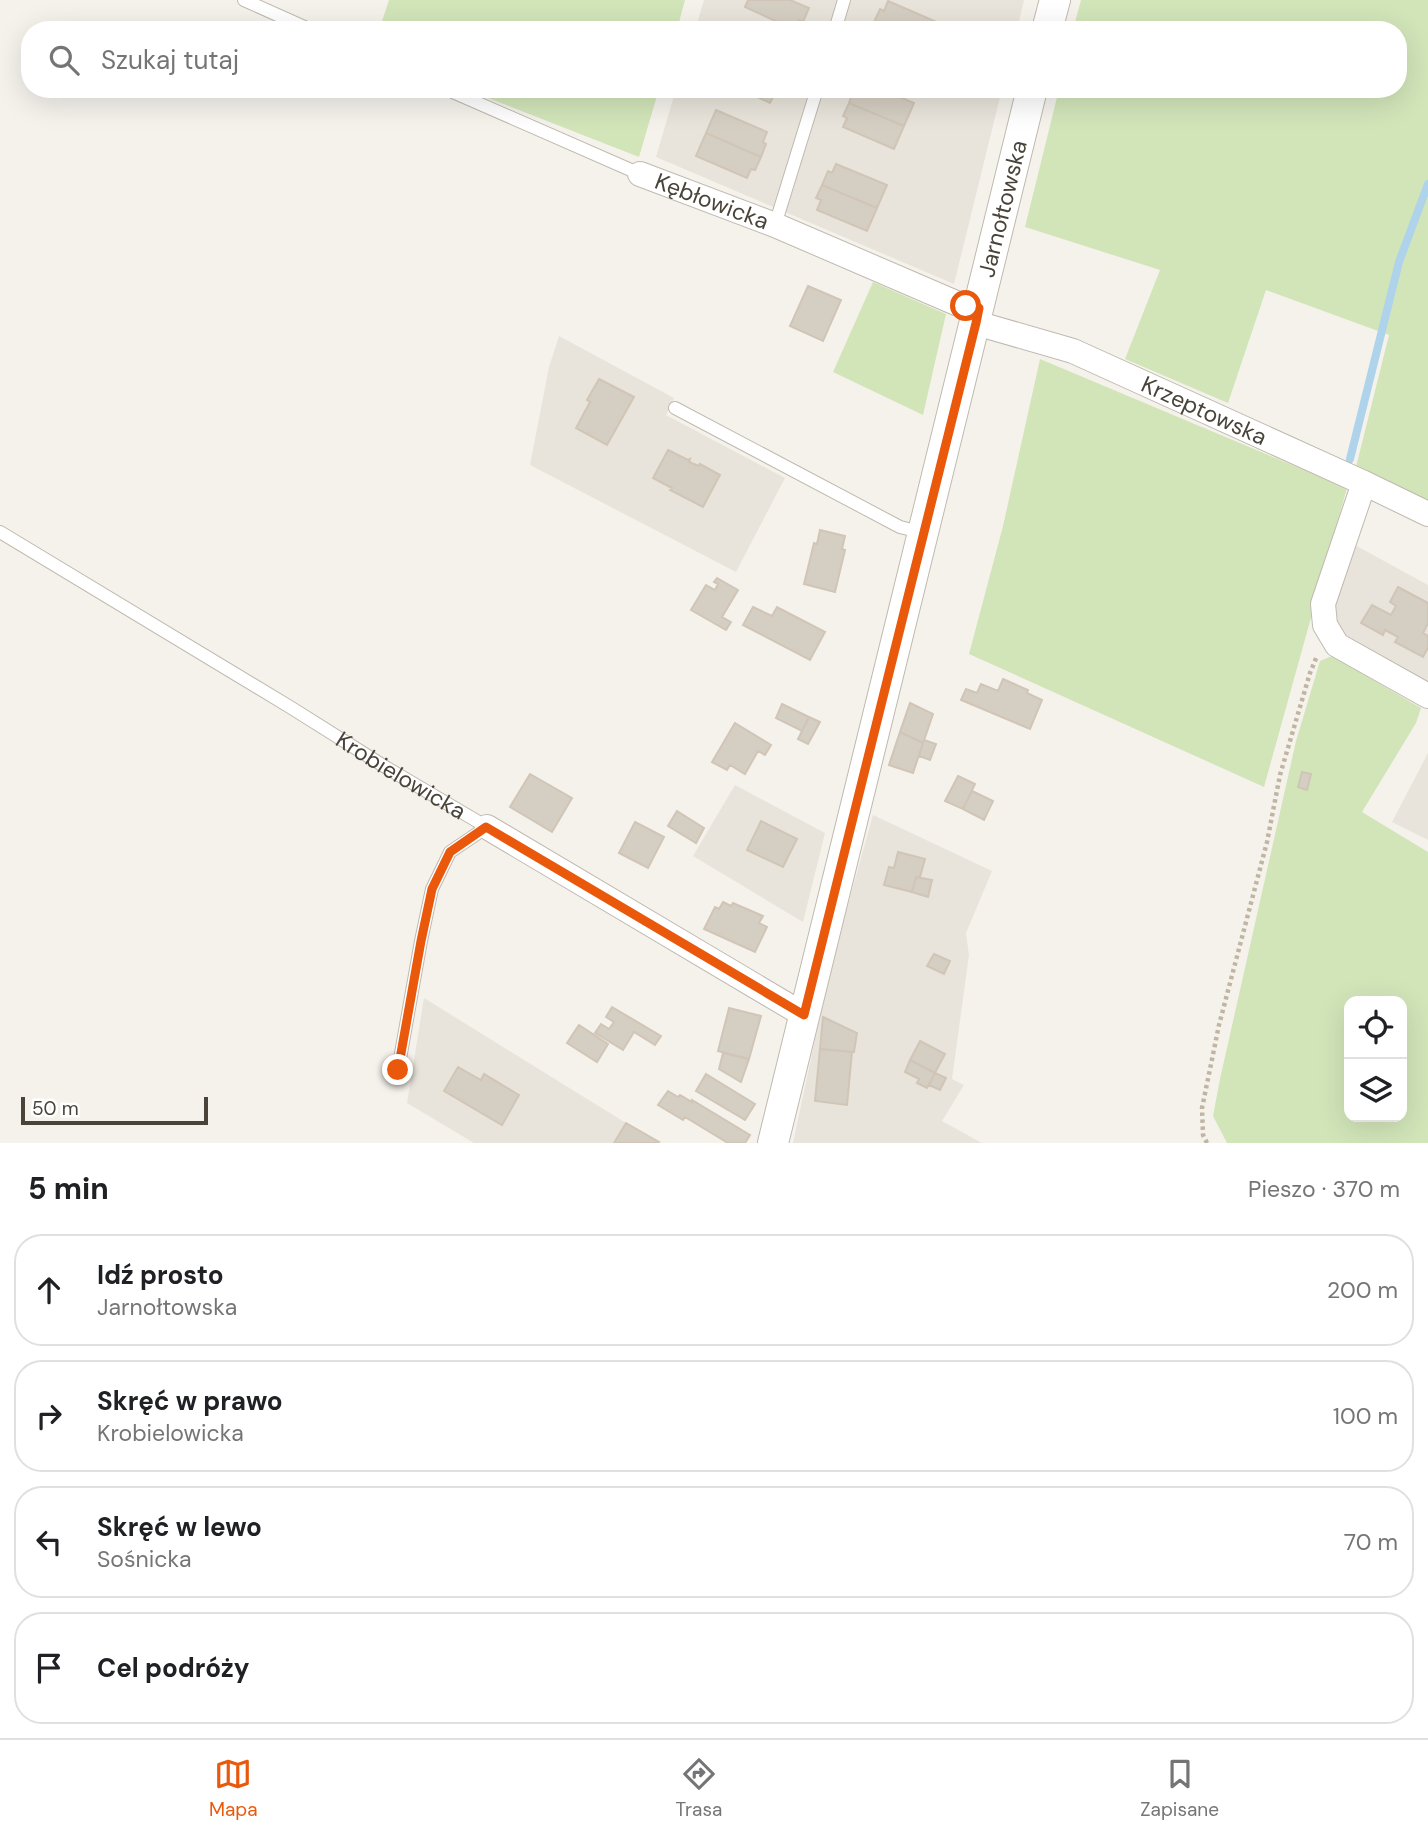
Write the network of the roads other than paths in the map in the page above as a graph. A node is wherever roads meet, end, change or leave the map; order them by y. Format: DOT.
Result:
graph roads {
  1 [pos="244,0"];
  2 [pos="844,0"];
  3 [pos="1055,0"];
  4 [pos="291,21"];
  5 [pos="838,21"];
  6 [pos="1049,21"];
  7 [pos="467,98"];
  8 [pos="814,98"];
  9 [pos="1030,98"];
  10 [pos="640,174"];
  11 [pos="775,225"];
  12 [pos="978,316"];
  13 [pos="675,408"];
  14 [pos="1364,483"];
  15 [pos="1428,514"];
  16 [pos="0,532"];
  17 [pos="924,533"];
  18 [pos="1428,696"];
  19 [pos="486,827"];
  20 [pos="804,1015"];
  21 [pos="398,1070"];
  22 [pos="773,1143"];
  1 -- 4 [label="lane"];
  2 -- 5 [label="lane"];
  3 -- 6 [label="street"];
  7 -- 10 [label="lane, Kębłowicka"];
  8 -- 11 [label="lane"];
  9 -- 12 [label="street, Jarnołtowska"];
  10 -- 11 [label="street, Kębłowicka"];
  11 -- 12 [label="street, Kębłowicka"];
  12 -- 14 [label="street, Krzeptowska"];
  12 -- 17 [label="street, Jarnołtowska"];
  13 -- 17 [label="lane"];
  14 -- 15 [label="street, Krzeptowska"];
  14 -- 18 [label="street"];
  16 -- 19 [label="lane, Krobielowicka"];
  17 -- 20 [label="street, Jarnołtowska"];
  19 -- 20 [label="street, Krobielowicka"];
  19 -- 21 [label="lane"];
  20 -- 22 [label="street, Jarnołtowska"];
}
